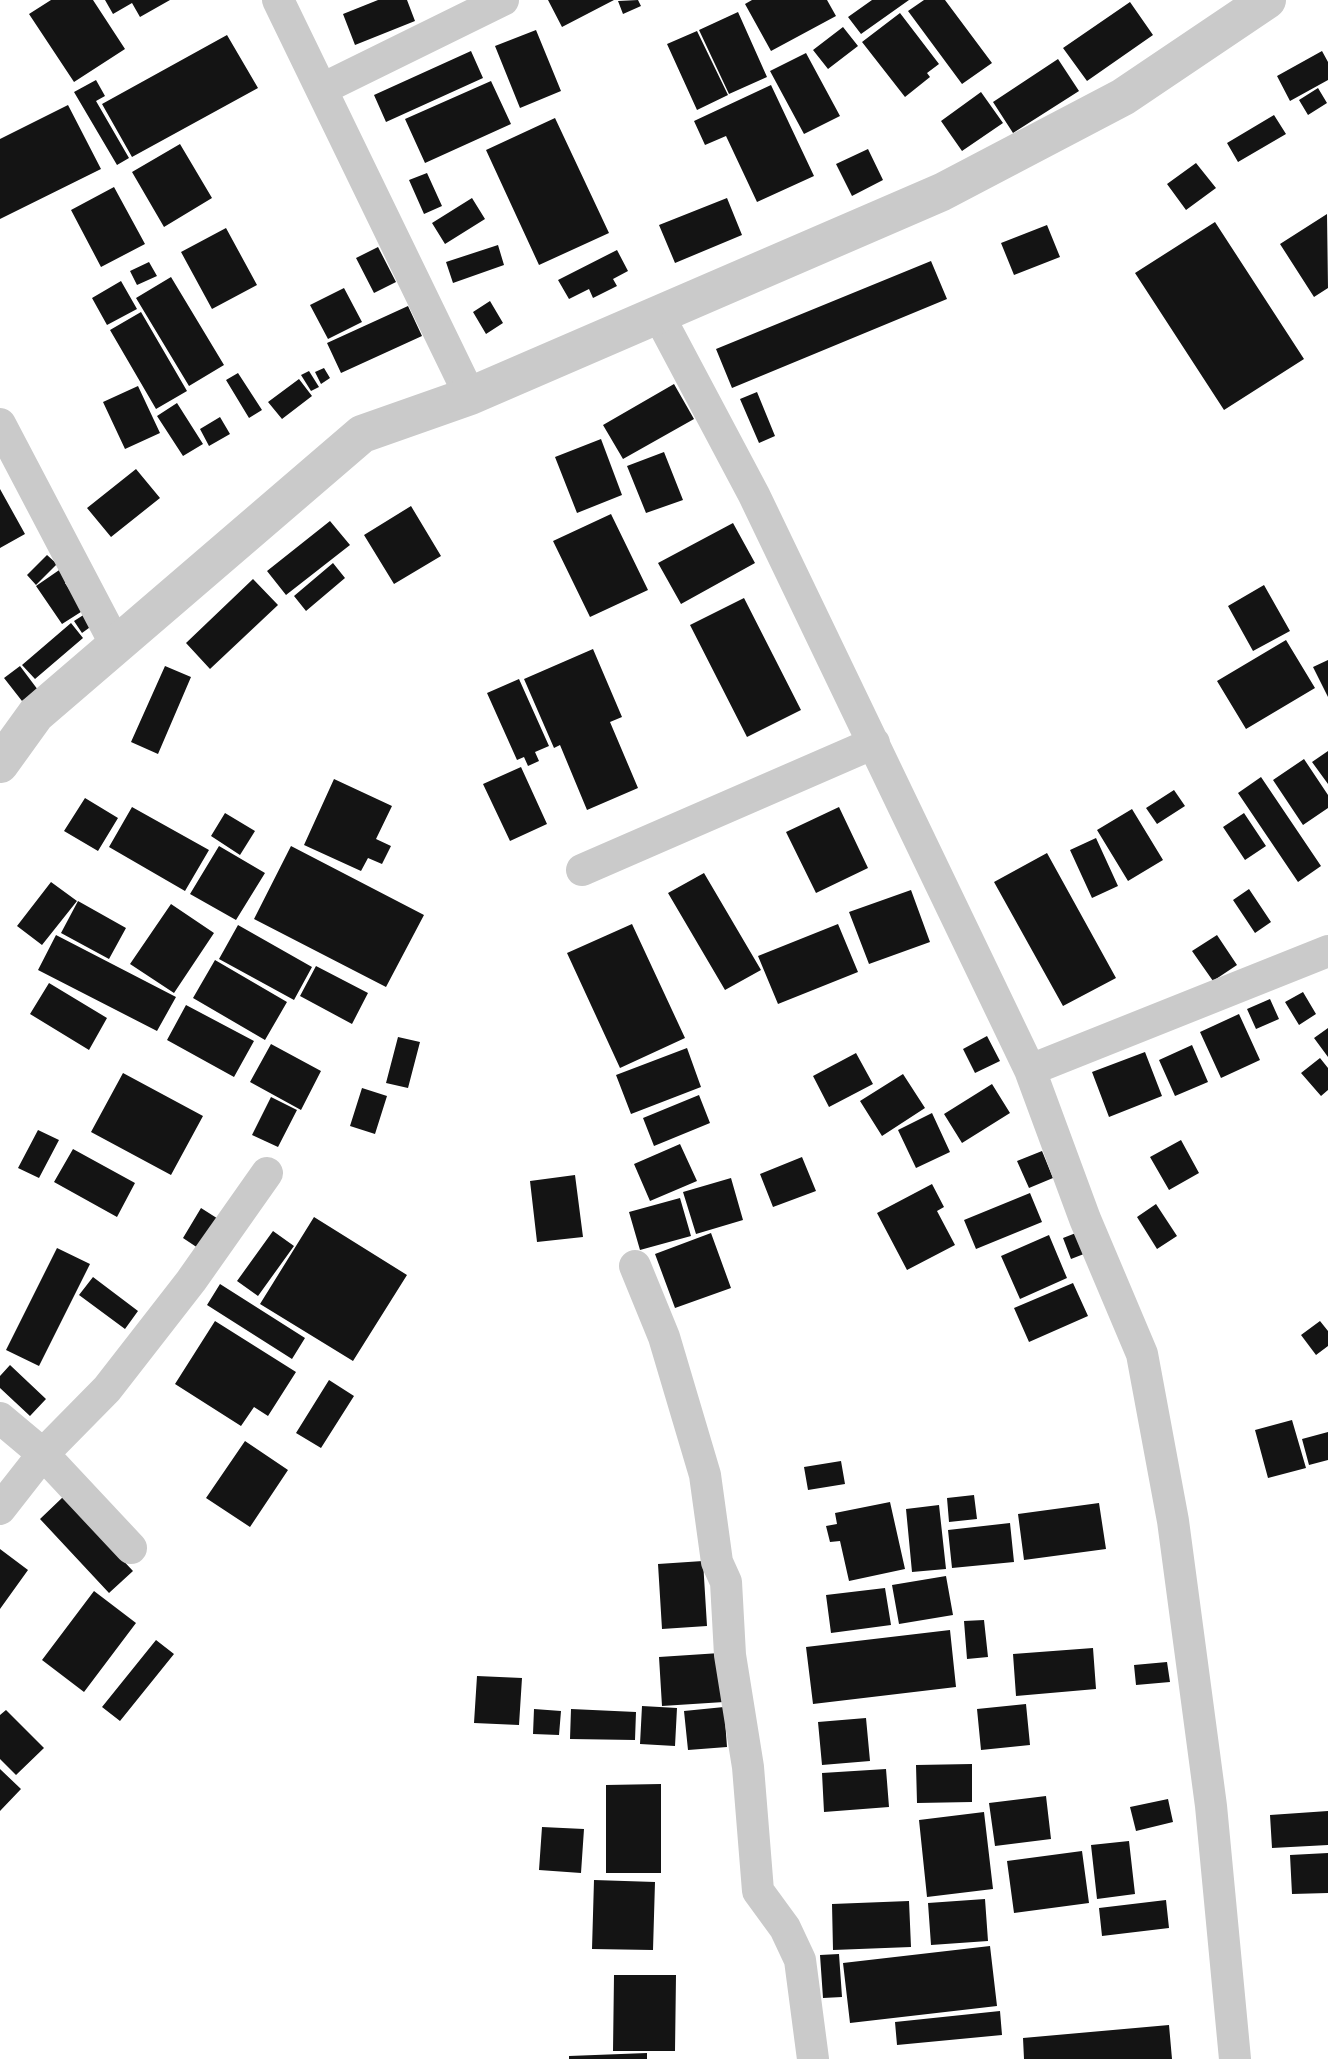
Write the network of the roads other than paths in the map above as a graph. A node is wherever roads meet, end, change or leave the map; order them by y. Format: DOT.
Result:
graph roads {
  1 [pos="278,0"];
  2 [pos="503,0"];
  3 [pos="1267,0"];
  4 [pos="322,89"];
  5 [pos="659,316"];
  6 [pos="470,396"];
  7 [pos="0,424"];
  8 [pos="117,647"];
  9 [pos="36,714"];
  10 [pos="874,743"];
  11 [pos="0,754"];
  12 [pos="0,764"];
  13 [pos="582,870"];
  14 [pos="1328,951"];
  15 [pos="1030,1070"];
  16 [pos="267,1172"];
  17 [pos="635,1266"];
  18 [pos="0,1418"];
  19 [pos="43,1454"];
  20 [pos="0,1509"];
  21 [pos="131,1548"];
  22 [pos="813,2059"];
  23 [pos="1235,2059"];
  1 -- 4 [label="street"];
  2 -- 4 [label="street"];
  3 -- 5 [label="street"];
  4 -- 6 [label="street"];
  5 -- 6 [label="street"];
  5 -- 10 [label="street"];
  6 -- 8 [label="street"];
  7 -- 8 [label="street"];
  8 -- 9 [label="street"];
  9 -- 11 [label="street"];
  9 -- 12 [label="street"];
  10 -- 13 [label="street"];
  10 -- 15 [label="street"];
  14 -- 15 [label="street"];
  15 -- 23 [label="street"];
  16 -- 19 [label="street"];
  17 -- 22 [label="street"];
  18 -- 19 [label="street"];
  19 -- 20 [label="street"];
  19 -- 21 [label="street"];
}
